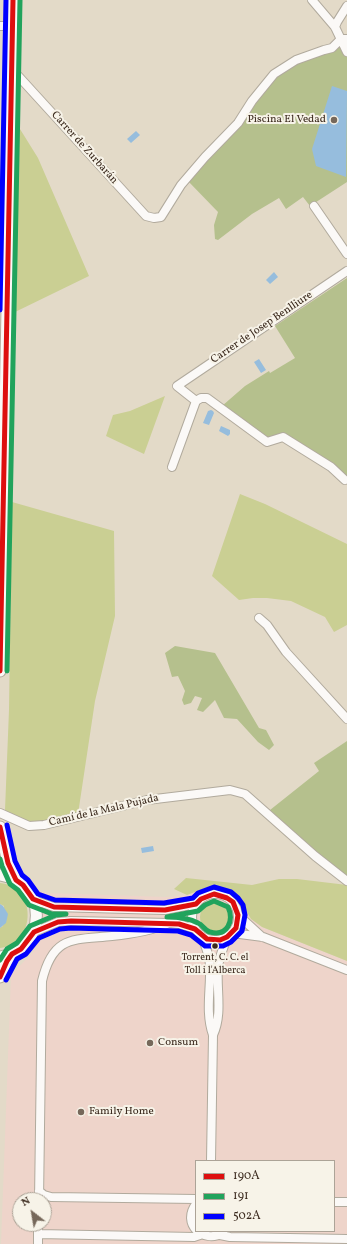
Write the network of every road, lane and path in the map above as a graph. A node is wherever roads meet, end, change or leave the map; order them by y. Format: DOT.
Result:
graph roads {
  1 [pos="12,0"];
  2 [pos="312,0"];
  3 [pos="347,6"];
  4 [pos="6,26"];
  5 [pos="335,27"];
  6 [pos="344,39"];
  7 [pos="347,52"];
  8 [pos="11,68"];
  9 [pos="314,206"];
  10 [pos="347,254"];
  11 [pos="347,271"];
  12 [pos="196,401"];
  13 [pos="172,467"];
  14 [pos="345,480"];
  15 [pos="2,488"];
  16 [pos="259,618"];
  17 [pos="0,672"];
  18 [pos="347,719"];
  19 [pos="0,813"];
  20 [pos="0,827"];
  21 [pos="0,875"];
  22 [pos="16,880"];
  23 [pos="347,881"];
  24 [pos="33,899"];
  25 [pos="196,904"];
  26 [pos="238,915"];
  27 [pos="169,923"];
  28 [pos="34,932"];
  29 [pos="198,932"];
  30 [pos="229,935"];
  31 [pos="263,937"];
  32 [pos="12,954"];
  33 [pos="0,957"];
  34 [pos="347,970"];
  35 [pos="0,977"];
  36 [pos="213,1035"];
  37 [pos="211,1160"];
  38 [pos="39,1191"];
  39 [pos="195,1199"];
  40 [pos="335,1202"];
  41 [pos="347,1202"];
  42 [pos="195,1205"];
  43 [pos="195,1230"];
  44 [pos="197,1232"];
  45 [pos="222,1233"];
  46 [pos="38,1234"];
  47 [pos="200,1235"];
  48 [pos="347,1239"];
  49 [pos="210,1241"];
  50 [pos="38,1244"];
  1 -- 4 [label="main road"];
  2 -- 5 [label="street"];
  3 -- 5 [label="street"];
  4 -- 8 [label="main road"];
  5 -- 6 [label="street"];
  6 -- 7 [label="street"];
  6 -- 8 [label="street, Carrer de Zurbarán"];
  8 -- 15 [label="main road"];
  9 -- 10 [label="street"];
  11 -- 12 [label="street, Carrer de Josep Benlliure"];
  12 -- 13 [label="street"];
  12 -- 14 [label="street"];
  15 -- 17 [label="main road"];
  16 -- 18 [label="street"];
  19 -- 23 [label="street, Camí de la Mala Pujada"];
  20 -- 22 [label="main road"];
  21 -- 22 [label="main road"];
  22 -- 24 [label="main road"];
  24 -- 25 [label="street"];
  24 -- 28 [label="main road"];
  25 -- 26 [label="street"];
  25 -- 29 [label="street"];
  26 -- 30 [label="street"];
  26 -- 31 [label="street"];
  27 -- 28 [label="street"];
  27 -- 29 [label="street"];
  27 -- 38 [label="street"];
  28 -- 32 [label="main road"];
  29 -- 30 [label="street"];
  29 -- 36 [label="street"];
  30 -- 31 [label="street"];
  30 -- 36 [label="street"];
  31 -- 34 [label="street"];
  32 -- 33 [label="main road"];
  32 -- 35 [label="main road"];
  36 -- 37 [label="street"];
  38 -- 39 [label="street"];
  40 -- 41 [label="street"];
  42 -- 43 [label="street"];
  44 -- 47 [label="street"];
  45 -- 48 [label="street"];
  45 -- 49 [label="street"];
  46 -- 47 [label="street"];
  46 -- 50 [label="street"];
  47 -- 49 [label="street"];
}
